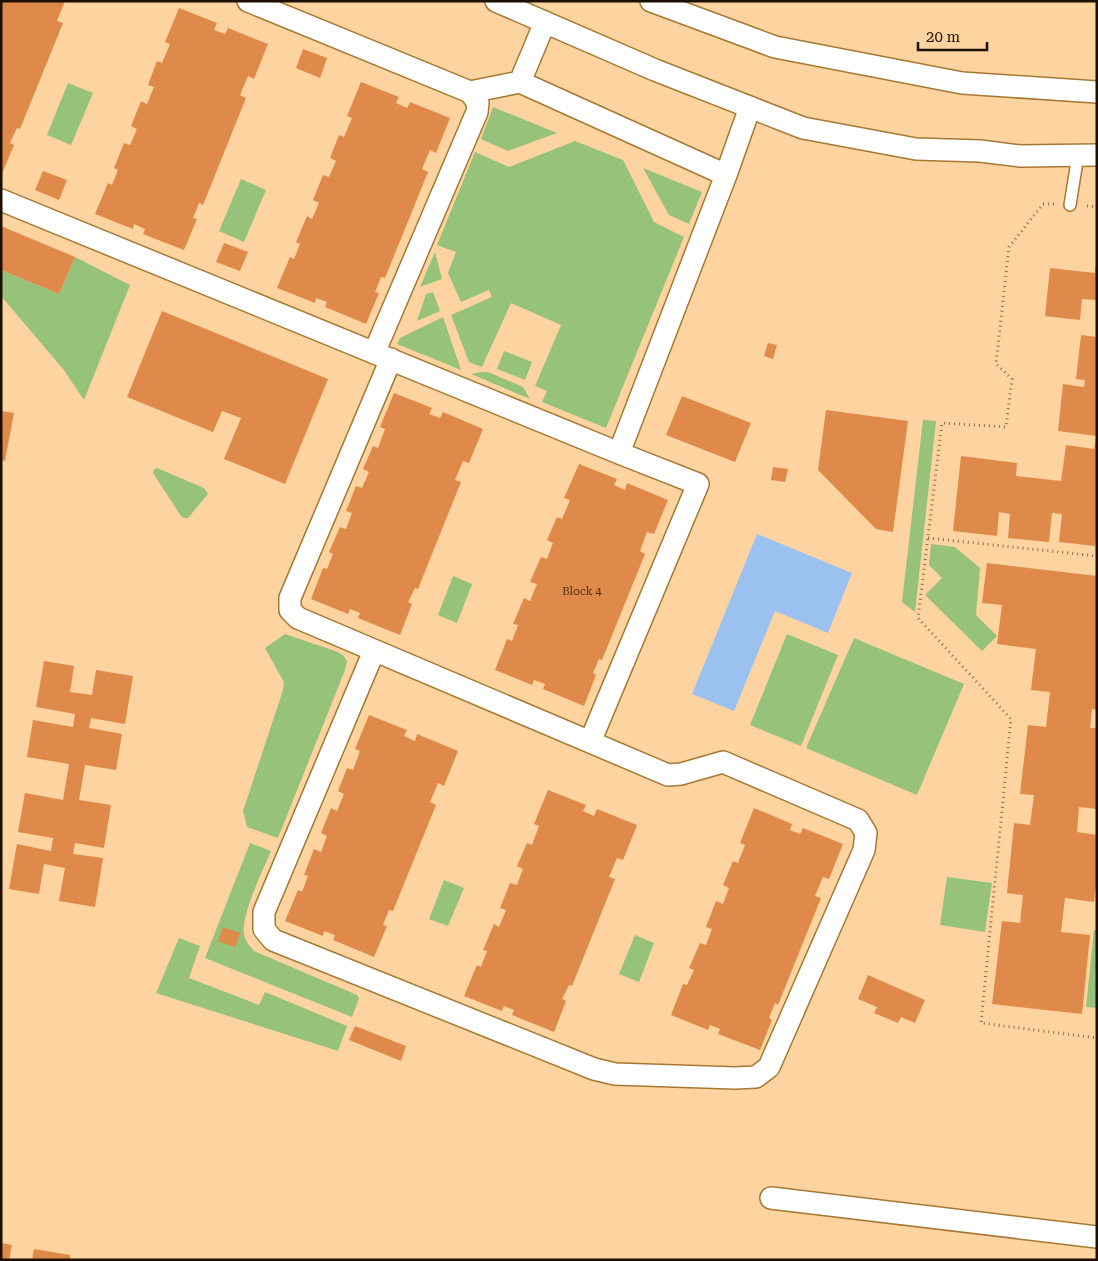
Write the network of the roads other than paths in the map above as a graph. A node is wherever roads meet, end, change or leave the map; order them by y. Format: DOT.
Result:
graph roads {
  1 [pos="248,1"];
  2 [pos="496,1"];
  3 [pos="651,1"];
  4 [pos="545,22"];
  5 [pos="520,82"];
  6 [pos="470,92"];
  7 [pos="1097,92"];
  8 [pos="750,107"];
  9 [pos="1087,155"];
  10 [pos="726,175"];
  11 [pos="1,200"];
  12 [pos="1070,205"];
  13 [pos="382,356"];
  14 [pos="619,453"];
  15 [pos="374,650"];
  16 [pos="590,742"];
  17 [pos="771,1198"];
  18 [pos="1097,1237"];
  1 -- 6 [label="street"];
  2 -- 4 [label="street"];
  3 -- 7 [label="street"];
  4 -- 5 [label="street"];
  4 -- 8 [label="street"];
  5 -- 6 [label="street"];
  5 -- 10 [label="street"];
  6 -- 13 [label="street"];
  8 -- 9 [label="street"];
  8 -- 10 [label="street"];
  9 -- 12 [label="lane"];
  10 -- 14 [label="street"];
  11 -- 13 [label="street"];
  13 -- 14 [label="street"];
  13 -- 15 [label="street"];
  14 -- 16 [label="street"];
  15 -- 16 [label="street"];
  15 -- 16 [label="street"];
  17 -- 18 [label="street"];
}
